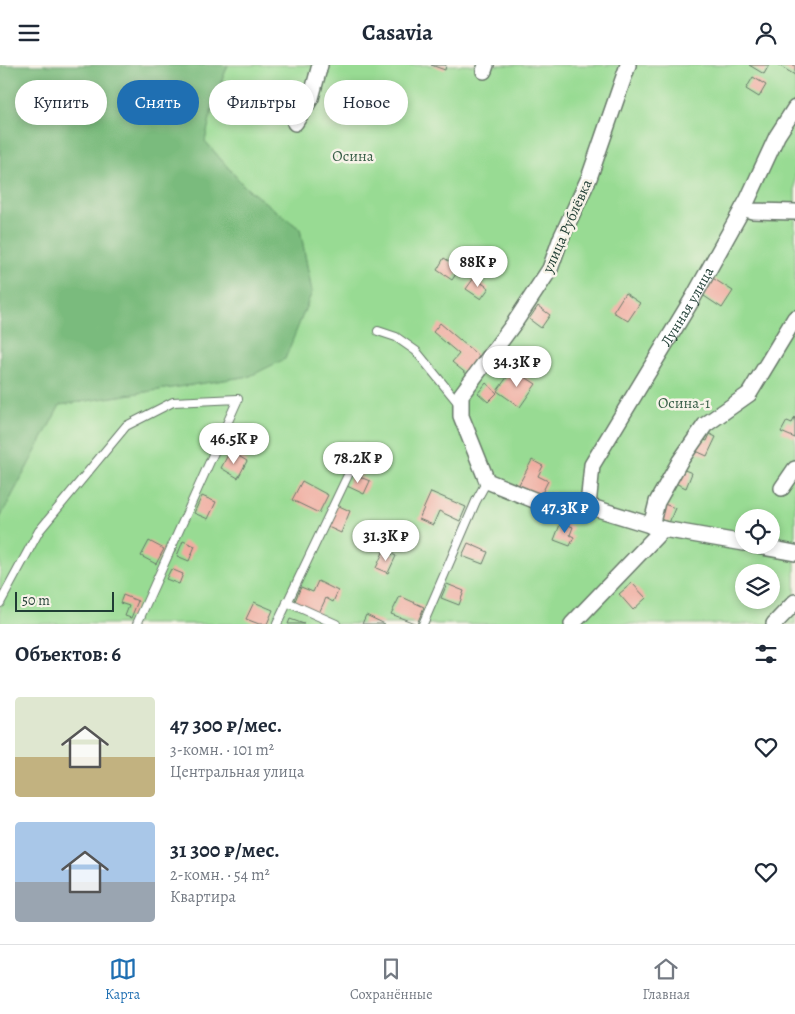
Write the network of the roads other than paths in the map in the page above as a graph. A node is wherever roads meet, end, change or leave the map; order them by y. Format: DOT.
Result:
graph roads {
  1 [pos="320,65"];
  2 [pos="628,65"];
  3 [pos="314,88"];
  4 [pos="795,108"];
  5 [pos="742,208"];
  6 [pos="795,212"];
  7 [pos="795,318"];
  8 [pos="378,331"];
  9 [pos="461,407"];
  10 [pos="359,452"];
  11 [pos="795,469"];
  12 [pos="487,481"];
  13 [pos="782,488"];
  14 [pos="588,506"];
  15 [pos="657,527"];
  16 [pos="735,541"];
  17 [pos="780,550"];
  18 [pos="795,553"];
  19 [pos="287,602"];
  20 [pos="795,602"];
  21 [pos="0,603"];
  22 [pos="137,624"];
  23 [pos="277,624"];
  24 [pos="336,624"];
  25 [pos="423,624"];
  26 [pos="572,624"];
  27 [pos="774,624"];
  1 -- 3 [label="street"];
  2 -- 9 [label="street, улица Рублёвка"];
  4 -- 5 [label="street, Лунная улица"];
  5 -- 6 [label="street"];
  5 -- 14 [label="street, Лунная улица"];
  7 -- 15 [label="street"];
  8 -- 9 [label="lane"];
  9 -- 12 [label="street"];
  10 -- 19 [label="lane"];
  11 -- 13 [label="street"];
  12 -- 14 [label="street"];
  12 -- 25 [label="lane"];
  14 -- 15 [label="street"];
  15 -- 16 [label="street"];
  15 -- 26 [label="street"];
  17 -- 18 [label="street"];
  19 -- 23 [label="lane"];
  19 -- 24 [label="lane"];
  20 -- 27 [label="street"];
  21 -- 22 [label="lane"];
}
